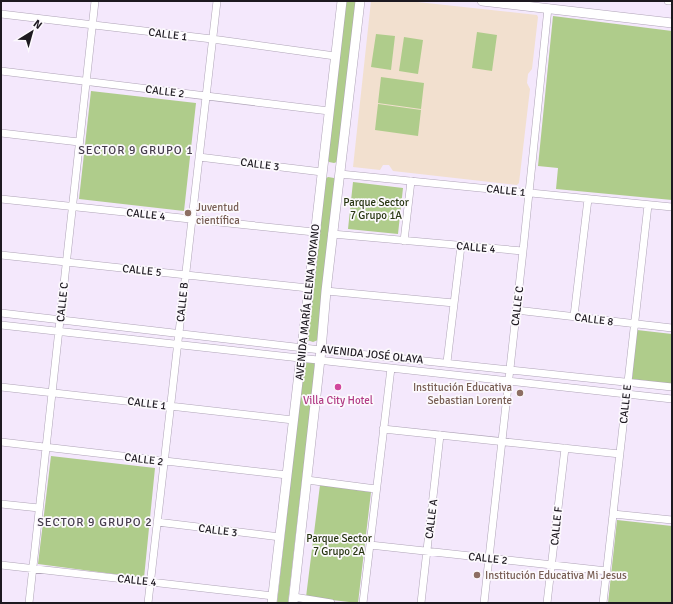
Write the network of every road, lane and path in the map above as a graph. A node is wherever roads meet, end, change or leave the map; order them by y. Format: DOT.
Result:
graph roads {
  1 [pos="95,1"];
  2 [pos="217,1"];
  3 [pos="342,1"];
  4 [pos="360,1"];
  5 [pos="482,1"];
  6 [pos="668,1"];
  7 [pos="672,1"];
  8 [pos="548,8"];
  9 [pos="1,14"];
  10 [pos="672,22"];
  11 [pos="92,25"];
  12 [pos="212,39"];
  13 [pos="335,56"];
  14 [pos="1,71"];
  15 [pos="86,81"];
  16 [pos="206,96"];
  17 [pos="329,111"];
  18 [pos="1,133"];
  19 [pos="79,142"];
  20 [pos="199,157"];
  21 [pos="322,172"];
  22 [pos="340,174"];
  23 [pos="411,181"];
  24 [pos="529,193"];
  25 [pos="588,198"];
  26 [pos="1,199"];
  27 [pos="648,204"];
  28 [pos="72,206"];
  29 [pos="672,207"];
  30 [pos="192,219"];
  31 [pos="314,232"];
  32 [pos="332,234"];
  33 [pos="404,241"];
  34 [pos="461,246"];
  35 [pos="523,251"];
  36 [pos="1,255"];
  37 [pos="66,262"];
  38 [pos="185,275"];
  39 [pos="308,288"];
  40 [pos="326,291"];
  41 [pos="454,303"];
  42 [pos="516,310"];
  43 [pos="1,313"];
  44 [pos="574,316"];
  45 [pos="60,319"];
  46 [pos="634,323"];
  47 [pos="1,325"];
  48 [pos="672,328"];
  49 [pos="58,332"];
  50 [pos="179,334"];
  51 [pos="178,345"];
  52 [pos="303,347"];
  53 [pos="321,350"];
  54 [pos="302,358"];
  55 [pos="320,360"];
  56 [pos="447,362"];
  57 [pos="390,368"];
  58 [pos="509,369"];
  59 [pos="508,381"];
  60 [pos="628,382"];
  61 [pos="1,387"];
  62 [pos="672,387"];
  63 [pos="52,393"];
  64 [pos="626,394"];
  65 [pos="672,399"];
  66 [pos="170,406"];
  67 [pos="293,420"];
  68 [pos="383,429"];
  69 [pos="440,435"];
  70 [pos="502,441"];
  71 [pos="1,442"];
  72 [pos="46,448"];
  73 [pos="565,448"];
  74 [pos="620,454"];
  75 [pos="164,461"];
  76 [pos="287,476"];
  77 [pos="307,480"];
  78 [pos="376,489"];
  79 [pos="1,504"];
  80 [pos="39,508"];
  81 [pos="613,514"];
  82 [pos="672,520"];
  83 [pos="157,522"];
  84 [pos="280,537"];
  85 [pos="370,545"];
  86 [pos="427,551"];
  87 [pos="489,558"];
  88 [pos="1,565"];
  89 [pos="552,565"];
  90 [pos="33,568"];
  91 [pos="607,571"];
  92 [pos="151,582"];
  93 [pos="273,600"];
  94 [pos="293,600"];
  95 [pos="29,603"];
  96 [pos="148,603"];
  97 [pos="331,603"];
  98 [pos="363,603"];
  99 [pos="421,603"];
  100 [pos="484,603"];
  101 [pos="547,603"];
  102 [pos="603,603"];
  1 -- 11 [label="street, CALLE C"];
  2 -- 12 [label="street, CALLE B"];
  3 -- 13 [label="street, AVENIDA MARÍA ELENA MOYANO"];
  4 -- 22 [label="street, AVENIDA MARÍA ELENA MOYANO"];
  5 -- 8 [label="street"];
  6 -- 7 [label="street"];
  8 -- 10 [label="street"];
  8 -- 24 [label="street, CALLE C"];
  9 -- 11 [label="street, CALLE 1"];
  11 -- 12 [label="street, CALLE 1"];
  11 -- 15 [label="street, CALLE C"];
  12 -- 13 [label="street, CALLE 1"];
  12 -- 16 [label="street, CALLE B"];
  13 -- 17 [label="street, AVENIDA MARÍA ELENA MOYANO"];
  14 -- 15 [label="street, CALLE 2"];
  15 -- 16 [label="street, CALLE 2"];
  15 -- 19 [label="street, CALLE C"];
  16 -- 17 [label="street, CALLE 2"];
  16 -- 20 [label="street, CALLE B"];
  17 -- 21 [label="street, AVENIDA MARÍA ELENA MOYANO"];
  18 -- 19 [label="street"];
  19 -- 28 [label="street, CALLE C"];
  20 -- 21 [label="street, CALLE 3"];
  20 -- 30 [label="street, CALLE B"];
  21 -- 31 [label="street, AVENIDA MARÍA ELENA MOYANO"];
  22 -- 23 [label="street, CALLE 1"];
  22 -- 32 [label="street, AVENIDA MARÍA ELENA MOYANO"];
  23 -- 24 [label="street, CALLE 1"];
  23 -- 33 [label="street"];
  24 -- 25 [label="street, CALLE 1"];
  24 -- 35 [label="street, CALLE C"];
  25 -- 27 [label="street, CALLE 1"];
  25 -- 44 [label="street"];
  26 -- 28 [label="street, CALLE 4"];
  27 -- 29 [label="street, CALLE 1"];
  27 -- 46 [label="street, CALLE E"];
  28 -- 30 [label="street, CALLE 4"];
  28 -- 37 [label="street, CALLE C"];
  30 -- 31 [label="street, CALLE 4"];
  30 -- 38 [label="street, CALLE B"];
  31 -- 39 [label="street, AVENIDA MARÍA ELENA MOYANO"];
  32 -- 33 [label="street, CALLE 4"];
  32 -- 40 [label="street, AVENIDA MARÍA ELENA MOYANO"];
  33 -- 34 [label="street, CALLE 4"];
  34 -- 35 [label="street, CALLE 4"];
  34 -- 41 [label="street"];
  35 -- 42 [label="street, CALLE C"];
  36 -- 37 [label="street, CALLE 5"];
  37 -- 38 [label="street, CALLE 5"];
  37 -- 45 [label="street, CALLE C"];
  38 -- 39 [label="street, CALLE 5"];
  38 -- 50 [label="street, CALLE B"];
  39 -- 52 [label="street, AVENIDA MARÍA ELENA MOYANO"];
  40 -- 41 [label="street"];
  40 -- 53 [label="street, AVENIDA MARÍA ELENA MOYANO"];
  41 -- 56 [label="street"];
  42 -- 44 [label="street, CALLE 8"];
  42 -- 58 [label="street, CALLE C"];
  43 -- 45 [label="street, AVENIDA JOSÉ OLAYA"];
  44 -- 46 [label="street, CALLE 8"];
  45 -- 49 [label="street, CALLE C"];
  45 -- 50 [label="street, AVENIDA JOSÉ OLAYA"];
  46 -- 48 [label="street, CALLE 8"];
  46 -- 60 [label="street, CALLE E"];
  47 -- 49 [label="street, AVENIDA JOSÉ OLAYA"];
  49 -- 51 [label="street, AVENIDA JOSÉ OLAYA"];
  49 -- 63 [label="street, CALLE C"];
  50 -- 51 [label="street, CALLE B"];
  50 -- 52 [label="street, AVENIDA JOSÉ OLAYA"];
  51 -- 54 [label="street, AVENIDA JOSÉ OLAYA"];
  51 -- 66 [label="street, CALLE B"];
  52 -- 53 [label="street, AVENIDA JOSÉ OLAYA"];
  52 -- 54 [label="street, AVENIDA MARÍA ELENA MOYANO"];
  53 -- 55 [label="street, AVENIDA MARÍA ELENA MOYANO"];
  53 -- 56 [label="street, AVENIDA JOSÉ OLAYA"];
  54 -- 55 [label="street, AVENIDA JOSÉ OLAYA"];
  54 -- 67 [label="street, AVENIDA MARÍA ELENA MOYANO"];
  55 -- 57 [label="street, AVENIDA JOSÉ OLAYA"];
  55 -- 77 [label="street, AVENIDA MARÍA ELENA MOYANO"];
  56 -- 58 [label="street, AVENIDA JOSÉ OLAYA"];
  57 -- 59 [label="street, AVENIDA JOSÉ OLAYA"];
  57 -- 68 [label="street"];
  58 -- 59 [label="street, CALLE C"];
  58 -- 60 [label="street, AVENIDA JOSÉ OLAYA"];
  59 -- 64 [label="street, AVENIDA JOSÉ OLAYA"];
  59 -- 70 [label="street, CALLE C"];
  60 -- 62 [label="street, AVENIDA JOSÉ OLAYA"];
  60 -- 64 [label="street, CALLE E"];
  61 -- 63 [label="street, CALLE 1"];
  63 -- 66 [label="street, CALLE 1"];
  63 -- 72 [label="street, CALLE C"];
  64 -- 65 [label="street, AVENIDA JOSÉ OLAYA"];
  64 -- 74 [label="street, CALLE E"];
  66 -- 67 [label="street, CALLE 1"];
  66 -- 75 [label="street, CALLE B"];
  67 -- 76 [label="street, AVENIDA MARÍA ELENA MOYANO"];
  68 -- 69 [label="street"];
  68 -- 78 [label="street"];
  69 -- 70 [label="street"];
  69 -- 86 [label="street, CALLE A"];
  70 -- 73 [label="street"];
  70 -- 87 [label="street, CALLE C"];
  71 -- 72 [label="street, CALLE 2"];
  72 -- 75 [label="street, CALLE 2"];
  72 -- 80 [label="street, CALLE C"];
  73 -- 74 [label="street"];
  73 -- 89 [label="street, CALLE F"];
  74 -- 81 [label="street, CALLE E"];
  75 -- 76 [label="street, CALLE 2"];
  75 -- 83 [label="street, CALLE B"];
  76 -- 84 [label="street, AVENIDA MARÍA ELENA MOYANO"];
  77 -- 78 [label="street"];
  77 -- 94 [label="street, AVENIDA MARÍA ELENA MOYANO"];
  78 -- 85 [label="street"];
  79 -- 80 [label="street"];
  80 -- 90 [label="street, CALLE C"];
  81 -- 82 [label="street"];
  81 -- 91 [label="street, CALLE E"];
  83 -- 84 [label="street, CALLE 3"];
  83 -- 92 [label="street, CALLE B"];
  84 -- 93 [label="street, AVENIDA MARÍA ELENA MOYANO"];
  85 -- 86 [label="street, CALLE 2"];
  85 -- 98 [label="street"];
  86 -- 87 [label="street, CALLE 2"];
  86 -- 99 [label="street, CALLE A"];
  87 -- 89 [label="street, CALLE 2"];
  87 -- 100 [label="street, CALLE C"];
  88 -- 90 [label="street, CALLE 4"];
  89 -- 91 [label="street, CALLE 2"];
  89 -- 101 [label="street, CALLE F"];
  90 -- 92 [label="street, CALLE 4"];
  90 -- 95 [label="street, CALLE C"];
  91 -- 102 [label="street, CALLE E"];
  92 -- 93 [label="street, CALLE 4"];
  92 -- 96 [label="street, CALLE B"];
  94 -- 97 [label="street"];
}
